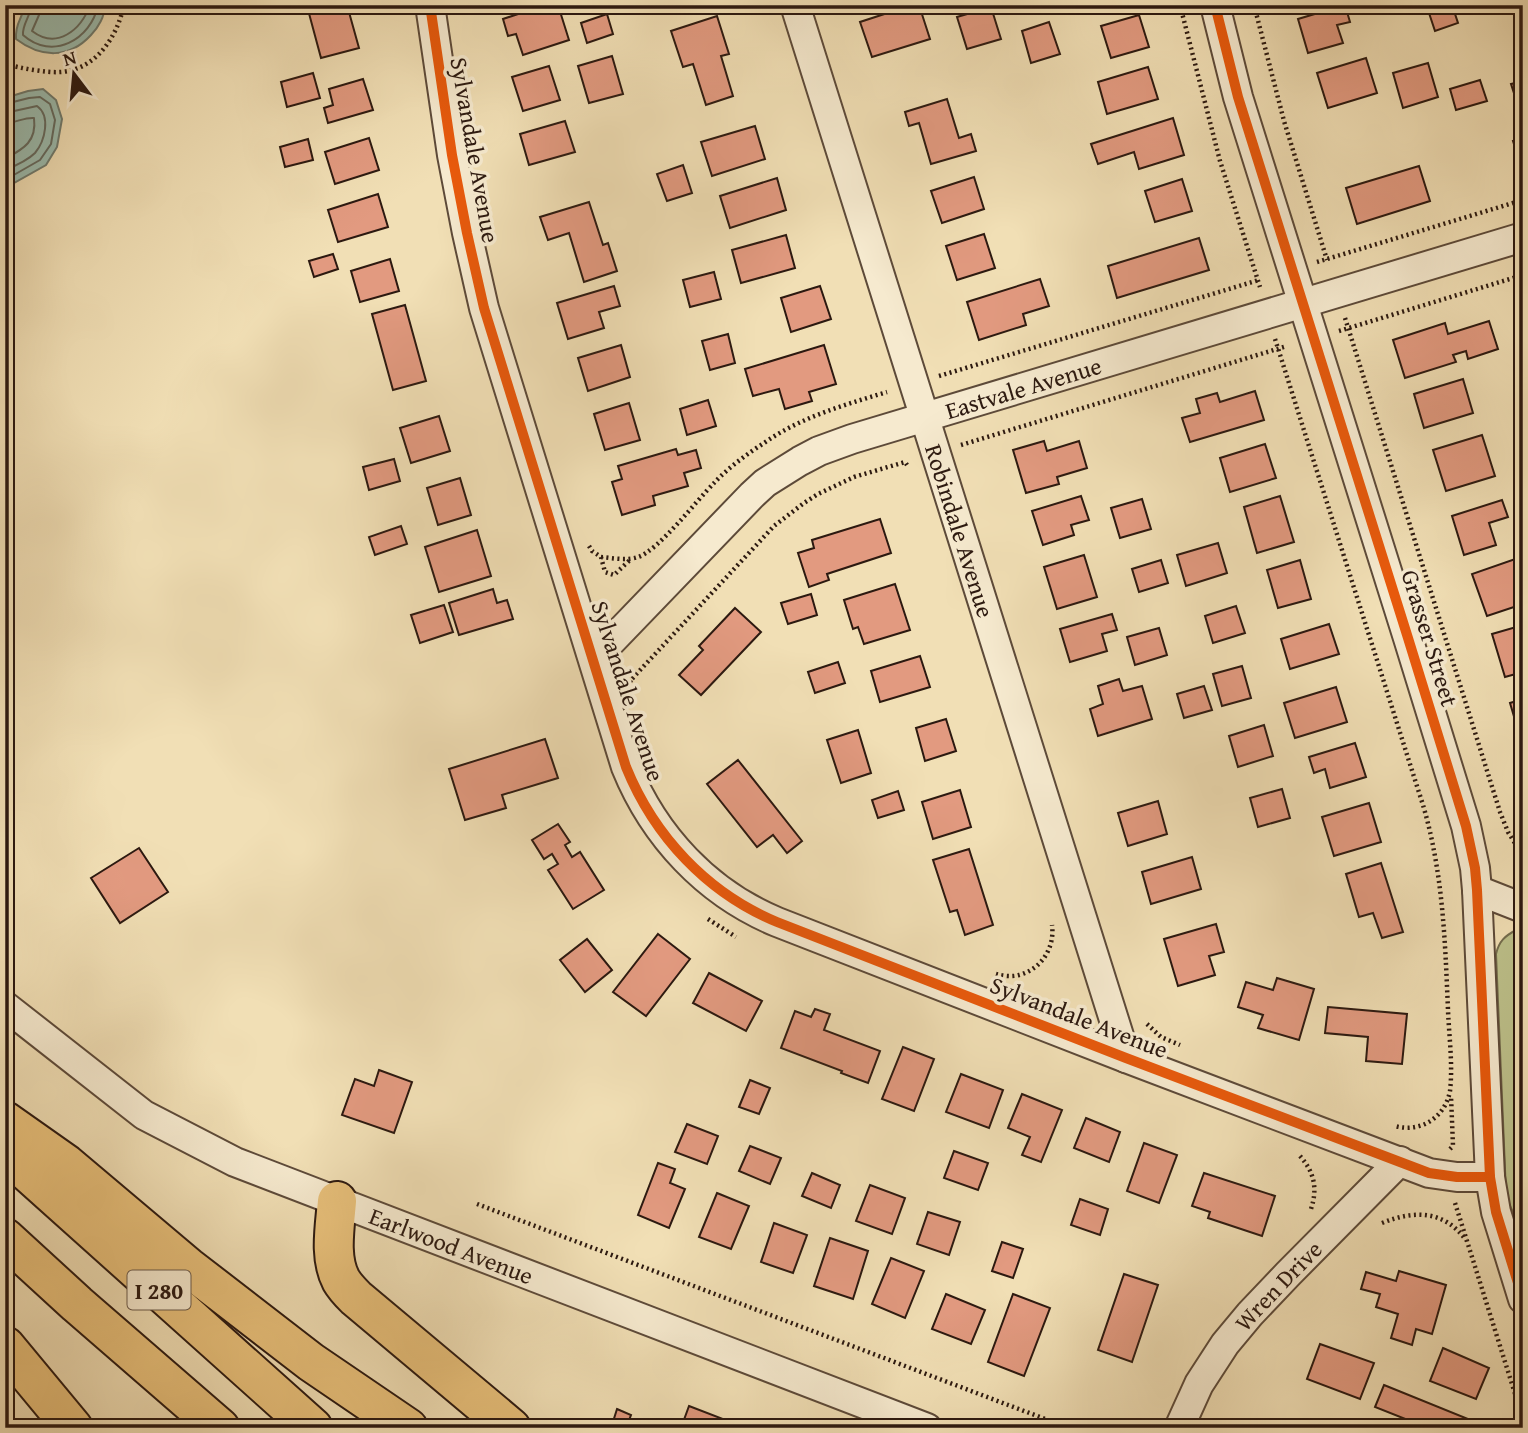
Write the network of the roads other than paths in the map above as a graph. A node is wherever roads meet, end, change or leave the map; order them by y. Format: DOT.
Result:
graph roads {
  1 [pos="430,5"];
  2 [pos="794,5"];
  3 [pos="1215,5"];
  4 [pos="1523,237"];
  5 [pos="1302,304"];
  6 [pos="923,418"];
  7 [pos="594,659"];
  8 [pos="1477,890"];
  9 [pos="1523,908"];
  10 [pos="5,1006"];
  11 [pos="1126,1058"];
  12 [pos="5,1122"];
  13 [pos="5,1152"];
  14 [pos="1400,1161"];
  15 [pos="1490,1177"];
  16 [pos="337,1202"];
  17 [pos="5,1238"];
  18 [pos="1516,1256"];
  19 [pos="1523,1299"];
  20 [pos="5,1346"];
  21 [pos="74,1428"];
  22 [pos="220,1428"];
  23 [pos="313,1428"];
  24 [pos="408,1428"];
  25 [pos="511,1428"];
  26 [pos="927,1428"];
  27 [pos="1179,1428"];
  1 -- 7 [label="street, Sylvandale Avenue"];
  2 -- 6 [label="street, Robindale Avenue"];
  3 -- 5 [label="street, Grasser Street"];
  4 -- 5 [label="street, Eastvale Avenue"];
  5 -- 6 [label="street, Eastvale Avenue"];
  5 -- 8 [label="street, Grasser Street"];
  6 -- 7 [label="street, Eastvale Avenue"];
  6 -- 11 [label="street, Robindale Avenue"];
  7 -- 11 [label="street, Sylvandale Avenue"];
  8 -- 9 [label="street"];
  8 -- 15 [label="street, Grasser Street"];
  10 -- 16 [label="street, Earlwood Avenue"];
  11 -- 14 [label="street, Sylvandale Avenue"];
  12 -- 24 [label="highway"];
  13 -- 23 [label="highway, I 280"];
  14 -- 15 [label="street, Sylvandale Avenue"];
  14 -- 27 [label="street, Wren Drive"];
  15 -- 18 [label="street, Grasser Street"];
  16 -- 25 [label="highway"];
  16 -- 26 [label="street, Earlwood Avenue"];
  17 -- 22 [label="highway, I 280"];
  18 -- 19 [label="street, Grasser Street"];
  20 -- 21 [label="highway"];
}
